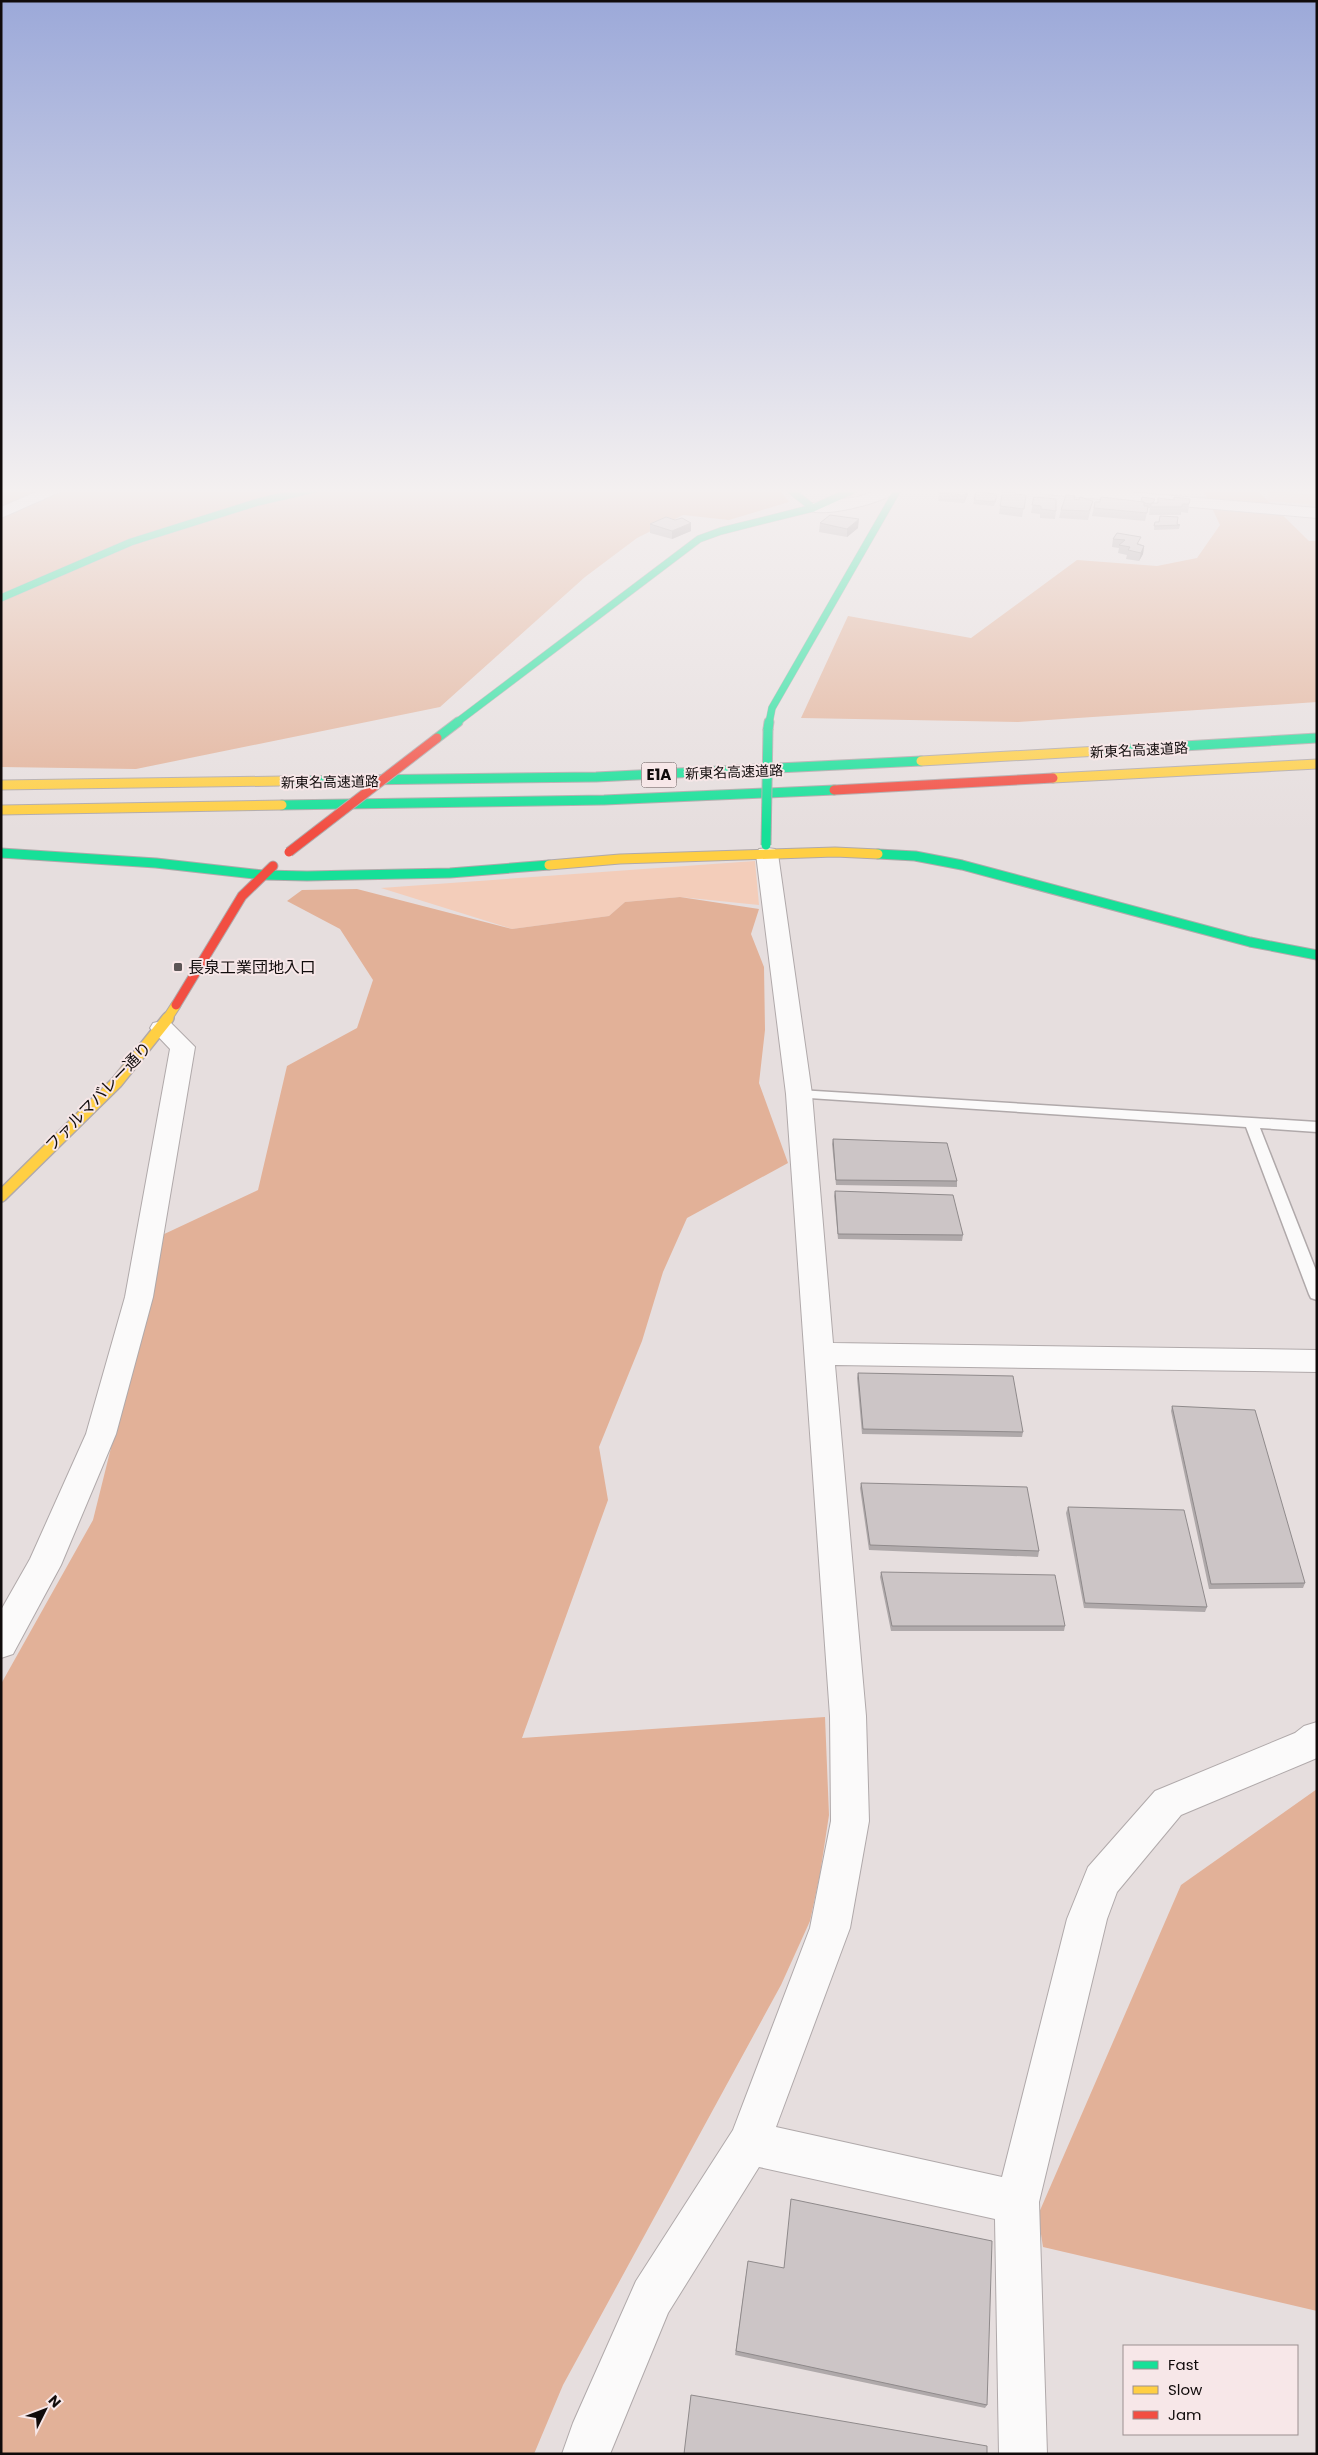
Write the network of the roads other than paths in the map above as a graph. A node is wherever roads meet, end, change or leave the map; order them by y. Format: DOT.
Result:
graph roads {
  1 [pos="614,604"];
  2 [pos="833,604"];
  3 [pos="1317,738"];
  4 [pos="1317,764"];
  5 [pos="1,785"];
  6 [pos="1,810"];
  7 [pos="766,850"];
  8 [pos="1,853"];
  9 [pos="263,875"];
  10 [pos="1317,954"];
  11 [pos="162,1028"];
  12 [pos="799,1094"];
  13 [pos="1251,1123"];
  14 [pos="1317,1127"];
  15 [pos="1,1196"];
  16 [pos="1317,1294"];
  17 [pos="820,1354"];
  18 [pos="1317,1360"];
  19 [pos="1,1643"];
  20 [pos="1317,1738"];
  21 [pos="749,2143"];
  22 [pos="1017,2202"];
  23 [pos="586,2454"];
  24 [pos="1023,2454"];
  1 -- 9 [label="main road, ファルマバレー通り, bridge"];
  2 -- 7 [label="main road, bridge"];
  3 -- 5 [label="main road, 新東名高速道路 / E1A"];
  4 -- 6 [label="main road, 新東名高速道路 / E1A"];
  7 -- 9 [label="main road"];
  7 -- 10 [label="main road"];
  7 -- 12 [label="street"];
  8 -- 9 [label="main road"];
  9 -- 11 [label="main road, ファルマバレー通り"];
  11 -- 15 [label="main road, ファルマバレー通り"];
  11 -- 19 [label="street"];
  12 -- 13 [label="lane"];
  12 -- 17 [label="street"];
  13 -- 14 [label="lane"];
  13 -- 16 [label="lane"];
  17 -- 18 [label="street"];
  17 -- 21 [label="street"];
  20 -- 22 [label="street"];
  21 -- 22 [label="street"];
  21 -- 23 [label="street"];
  22 -- 24 [label="street"];
}
